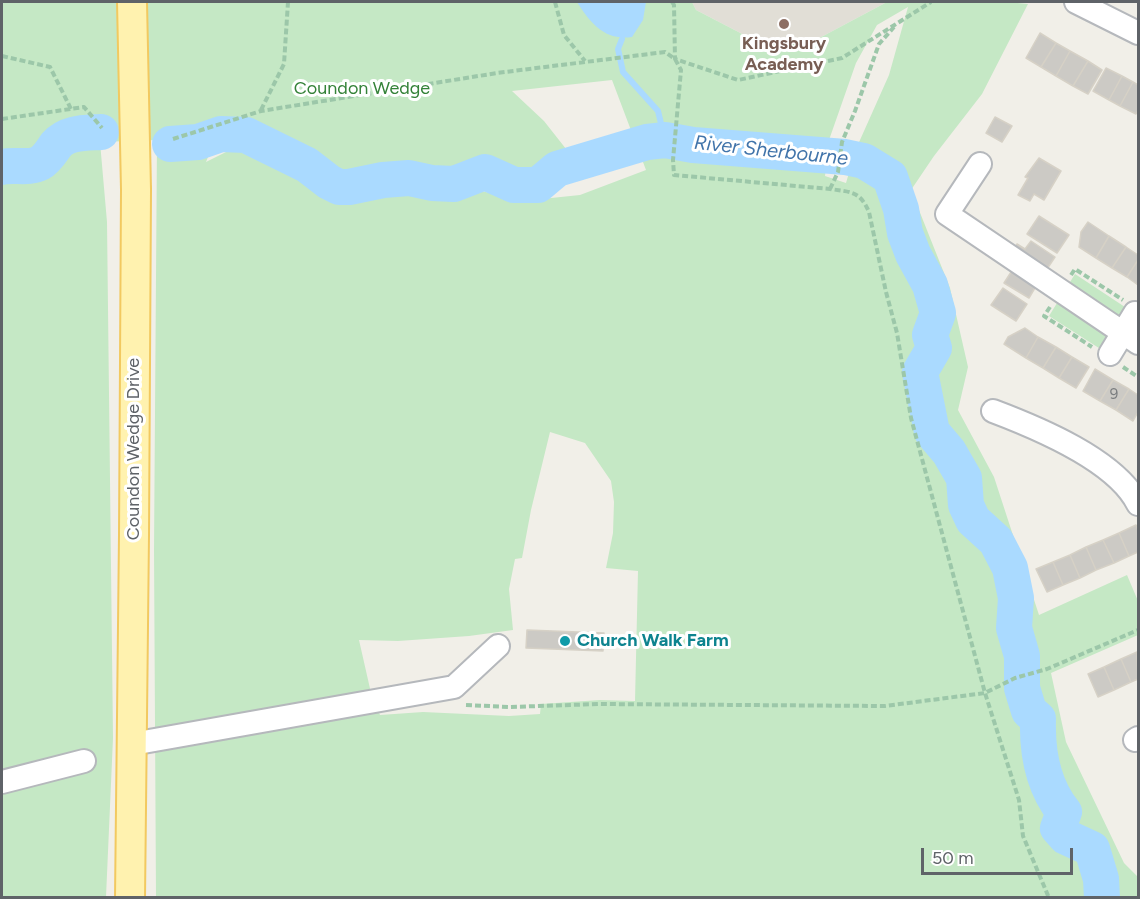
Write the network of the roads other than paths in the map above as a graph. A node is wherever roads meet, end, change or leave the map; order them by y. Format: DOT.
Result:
graph roads {
  1 [pos="132,2"];
  2 [pos="1076,2"];
  3 [pos="1138,33"];
  4 [pos="980,164"];
  5 [pos="1135,313"];
  6 [pos="1131,338"];
  7 [pos="1110,354"];
  8 [pos="993,411"];
  9 [pos="1138,504"];
  10 [pos="498,646"];
  11 [pos="132,744"];
  12 [pos="84,761"];
  13 [pos="2,782"];
  14 [pos="130,897"];
  1 -- 11 [label="main road, Coundon Wedge Drive, bridge"];
  2 -- 3 [label="street"];
  4 -- 6 [label="street"];
  5 -- 6 [label="street"];
  6 -- 7 [label="street"];
  8 -- 9 [label="street"];
  10 -- 11 [label="street"];
  11 -- 14 [label="main road, Coundon Wedge Drive"];
  12 -- 13 [label="street"];
}
